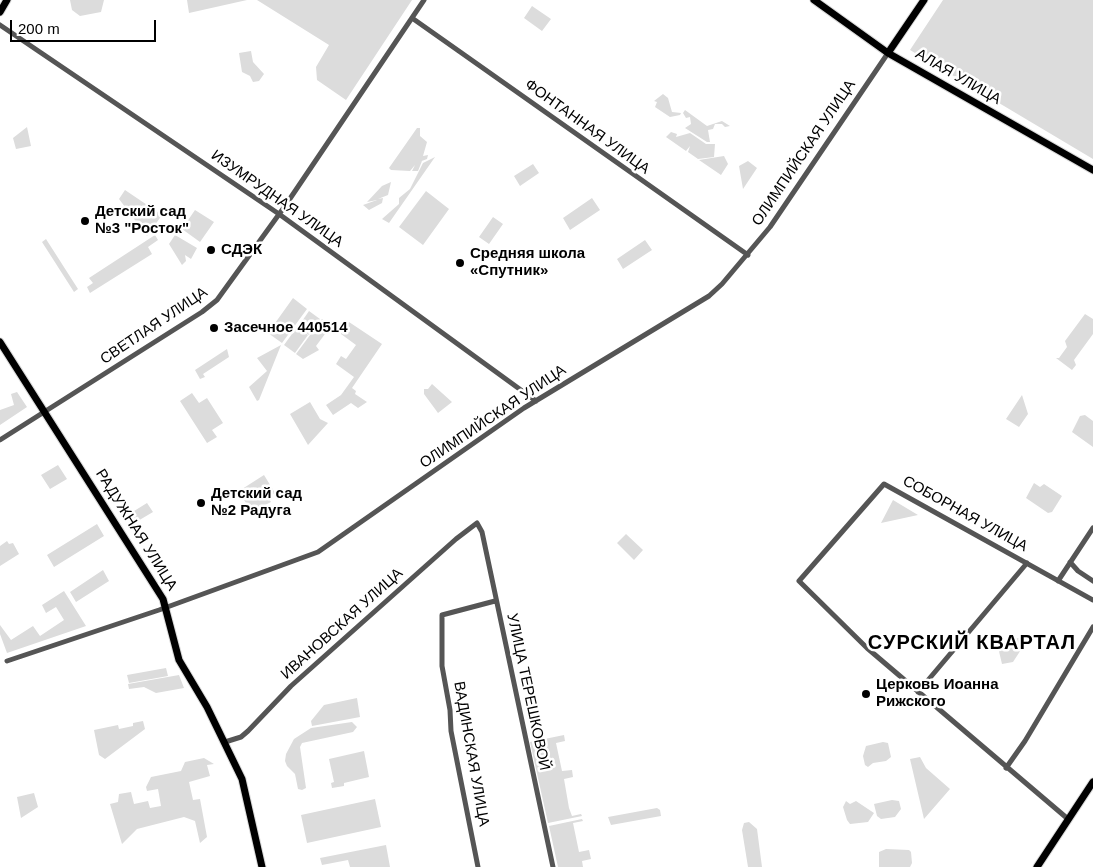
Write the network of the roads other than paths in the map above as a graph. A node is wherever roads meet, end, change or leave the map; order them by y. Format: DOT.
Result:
graph roads {
  1 [pos="7,0"];
  2 [pos="424,0"];
  3 [pos="814,0"];
  4 [pos="924,0"];
  5 [pos="0,12"];
  6 [pos="412,18"];
  7 [pos="0,25"];
  8 [pos="888,52"];
  9 [pos="1093,170"];
  10 [pos="279,214"];
  11 [pos="748,255"];
  12 [pos="0,342"];
  13 [pos="536,401"];
  14 [pos="44,411"];
  15 [pos="0,440"];
  16 [pos="477,523"];
  17 [pos="1093,528"];
  18 [pos="1070,562"];
  19 [pos="1027,563"];
  20 [pos="1058,581"];
  21 [pos="1093,581"];
  22 [pos="1093,600"];
  23 [pos="495,601"];
  24 [pos="166,606"];
  25 [pos="1093,627"];
  26 [pos="7,661"];
  27 [pos="918,692"];
  28 [pos="225,742"];
  29 [pos="1006,768"];
  30 [pos="1093,782"];
  31 [pos="1068,819"];
  32 [pos="262,867"];
  33 [pos="478,867"];
  34 [pos="554,867"];
  35 [pos="1037,867"];
  1 -- 5 [label="main road"];
  2 -- 6 [label="street, СВЕТЛАЯ УЛИЦА"];
  3 -- 8 [label="main road, АЛАЯ УЛИЦА"];
  4 -- 8 [label="main road"];
  6 -- 10 [label="street, СВЕТЛАЯ УЛИЦА"];
  6 -- 11 [label="street, ФОНТАННАЯ УЛИЦА"];
  7 -- 10 [label="street, ИЗУМРУДНАЯ УЛИЦА"];
  8 -- 9 [label="main road, АЛАЯ УЛИЦА"];
  8 -- 11 [label="street, ОЛИМПИЙСКАЯ УЛИЦА"];
  10 -- 13 [label="street, ИЗУМРУДНАЯ УЛИЦА"];
  10 -- 14 [label="street, СВЕТЛАЯ УЛИЦА"];
  11 -- 13 [label="street, ОЛИМПИЙСКАЯ УЛИЦА"];
  12 -- 14 [label="main road, РАДУЖНАЯ УЛИЦА"];
  13 -- 24 [label="street, ОЛИМПИЙСКАЯ УЛИЦА"];
  14 -- 15 [label="street, СВЕТЛАЯ УЛИЦА"];
  14 -- 24 [label="main road, РАДУЖНАЯ УЛИЦА"];
  16 -- 23 [label="street, УЛИЦА ТЕРЕШКОВОЙ"];
  16 -- 28 [label="street, ИВАНОВСКАЯ УЛИЦА"];
  17 -- 18 [label="street"];
  18 -- 20 [label="street"];
  18 -- 21 [label="street"];
  19 -- 20 [label="street, СОБОРНАЯ УЛИЦА"];
  19 -- 27 [label="street"];
  19 -- 27 [label="street, СОБОРНАЯ УЛИЦА"];
  20 -- 22 [label="street, СОБОРНАЯ УЛИЦА"];
  23 -- 33 [label="street, ВАДИНСКАЯ УЛИЦА"];
  23 -- 34 [label="street, УЛИЦА ТЕРЕШКОВОЙ"];
  24 -- 26 [label="street, ОЛИМПИЙСКАЯ УЛИЦА"];
  24 -- 28 [label="main road, РАДУЖНАЯ УЛИЦА"];
  25 -- 29 [label="street"];
  27 -- 29 [label="street, СОБОРНАЯ УЛИЦА"];
  28 -- 32 [label="main road, РАДУЖНАЯ УЛИЦА"];
  29 -- 31 [label="street, СОБОРНАЯ УЛИЦА"];
  30 -- 31 [label="main road"];
  31 -- 35 [label="main road"];
}
